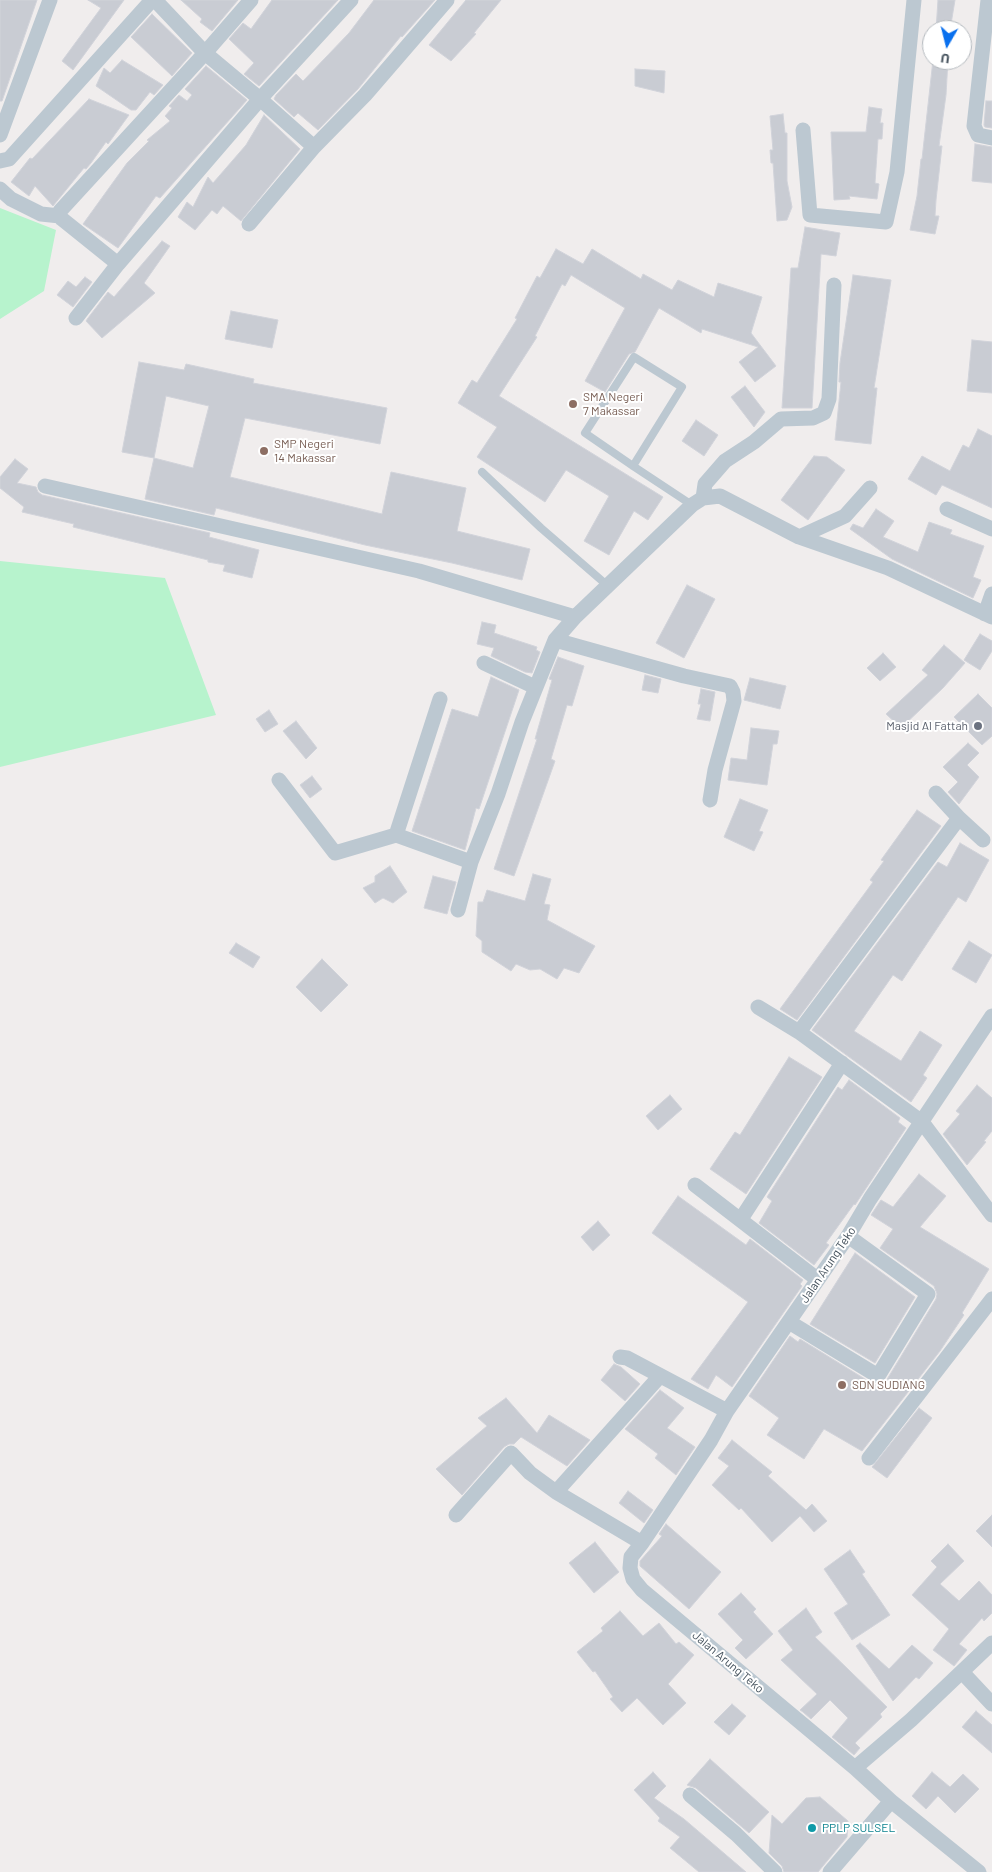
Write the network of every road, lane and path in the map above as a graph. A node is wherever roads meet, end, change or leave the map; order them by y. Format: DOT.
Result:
graph roads {
  1 [pos="50,0"];
  2 [pos="153,0"];
  3 [pos="251,0"];
  4 [pos="351,0"];
  5 [pos="447,0"];
  6 [pos="988,0"];
  7 [pos="912,3"];
  8 [pos="205,52"];
  9 [pos="260,99"];
  10 [pos="803,130"];
  11 [pos="0,135"];
  12 [pos="992,138"];
  13 [pos="314,147"];
  14 [pos="1,164"];
  15 [pos="0,189"];
  16 [pos="60,216"];
  17 [pos="249,224"];
  18 [pos="118,264"];
  19 [pos="834,285"];
  20 [pos="76,318"];
  21 [pos="633,466"];
  22 [pos="482,472"];
  23 [pos="44,486"];
  24 [pos="870,488"];
  25 [pos="698,501"];
  26 [pos="947,509"];
  27 [pos="992,529"];
  28 [pos="799,537"];
  29 [pos="608,586"];
  30 [pos="992,594"];
  31 [pos="989,615"];
  32 [pos="575,617"];
  33 [pos="555,640"];
  34 [pos="484,663"];
  35 [pos="535,687"];
  36 [pos="440,699"];
  37 [pos="279,780"];
  38 [pos="936,793"];
  39 [pos="710,800"];
  40 [pos="959,818"];
  41 [pos="396,835"];
  42 [pos="983,840"];
  43 [pos="471,862"];
  44 [pos="458,910"];
  45 [pos="758,1007"];
  46 [pos="992,1016"];
  47 [pos="799,1032"];
  48 [pos="842,1063"];
  49 [pos="922,1122"];
  50 [pos="695,1185"];
  51 [pos="992,1215"];
  52 [pos="741,1220"];
  53 [pos="848,1236"];
  54 [pos="817,1279"];
  55 [pos="992,1299"];
  56 [pos="789,1322"];
  57 [pos="620,1357"];
  58 [pos="660,1376"];
  59 [pos="728,1411"];
  60 [pos="868,1458"];
  61 [pos="556,1492"];
  62 [pos="456,1515"];
  63 [pos="642,1543"];
  64 [pos="992,1642"];
  65 [pos="962,1672"];
  66 [pos="992,1704"];
  67 [pos="855,1768"];
  68 [pos="690,1795"];
  69 [pos="891,1801"];
  70 [pos="775,1872"];
  71 [pos="830,1872"];
  72 [pos="979,1872"];
  1 -- 11 [label="street"];
  2 -- 8 [label="street"];
  2 -- 14 [label="street"];
  3 -- 8 [label="street"];
  4 -- 9 [label="street"];
  5 -- 13 [label="street"];
  6 -- 12 [label="street"];
  7 -- 10 [label="street"];
  8 -- 9 [label="street"];
  8 -- 16 [label="street"];
  9 -- 13 [label="street"];
  9 -- 18 [label="street"];
  13 -- 17 [label="street"];
  15 -- 16 [label="street"];
  16 -- 18 [label="street"];
  18 -- 20 [label="street"];
  19 -- 25 [label="street"];
  21 -- 21 [label="lane"];
  21 -- 25 [label="lane"];
  22 -- 29 [label="lane"];
  23 -- 32 [label="street"];
  24 -- 28 [label="street"];
  25 -- 28 [label="street"];
  25 -- 29 [label="street"];
  26 -- 27 [label="street"];
  28 -- 31 [label="street"];
  29 -- 32 [label="street"];
  30 -- 31 [label="street"];
  32 -- 33 [label="street"];
  33 -- 35 [label="street"];
  33 -- 39 [label="street"];
  34 -- 35 [label="street"];
  35 -- 43 [label="street"];
  36 -- 41 [label="street"];
  37 -- 41 [label="street"];
  38 -- 40 [label="street"];
  40 -- 42 [label="street"];
  40 -- 47 [label="street"];
  41 -- 43 [label="street"];
  43 -- 44 [label="street"];
  45 -- 47 [label="street"];
  46 -- 49 [label="street, Jalan Arung Teko"];
  47 -- 48 [label="street"];
  48 -- 49 [label="street"];
  48 -- 52 [label="street"];
  49 -- 51 [label="street"];
  49 -- 53 [label="street, Jalan Arung Teko"];
  50 -- 52 [label="street"];
  52 -- 54 [label="street"];
  53 -- 54 [label="street, Jalan Arung Teko"];
  53 -- 56 [label="street"];
  54 -- 56 [label="street, Jalan Arung Teko"];
  55 -- 60 [label="street"];
  56 -- 59 [label="street, Jalan Arung Teko"];
  57 -- 58 [label="street"];
  58 -- 59 [label="street"];
  58 -- 61 [label="street"];
  59 -- 63 [label="street, Jalan Arung Teko"];
  61 -- 62 [label="street"];
  61 -- 63 [label="street"];
  63 -- 67 [label="street, Jalan Arung Teko"];
  64 -- 65 [label="street"];
  65 -- 66 [label="street"];
  65 -- 67 [label="street"];
  67 -- 69 [label="street, Jalan Arung Teko"];
  68 -- 70 [label="street"];
  69 -- 71 [label="street"];
  69 -- 72 [label="street, Jalan Arung Teko"];
}
